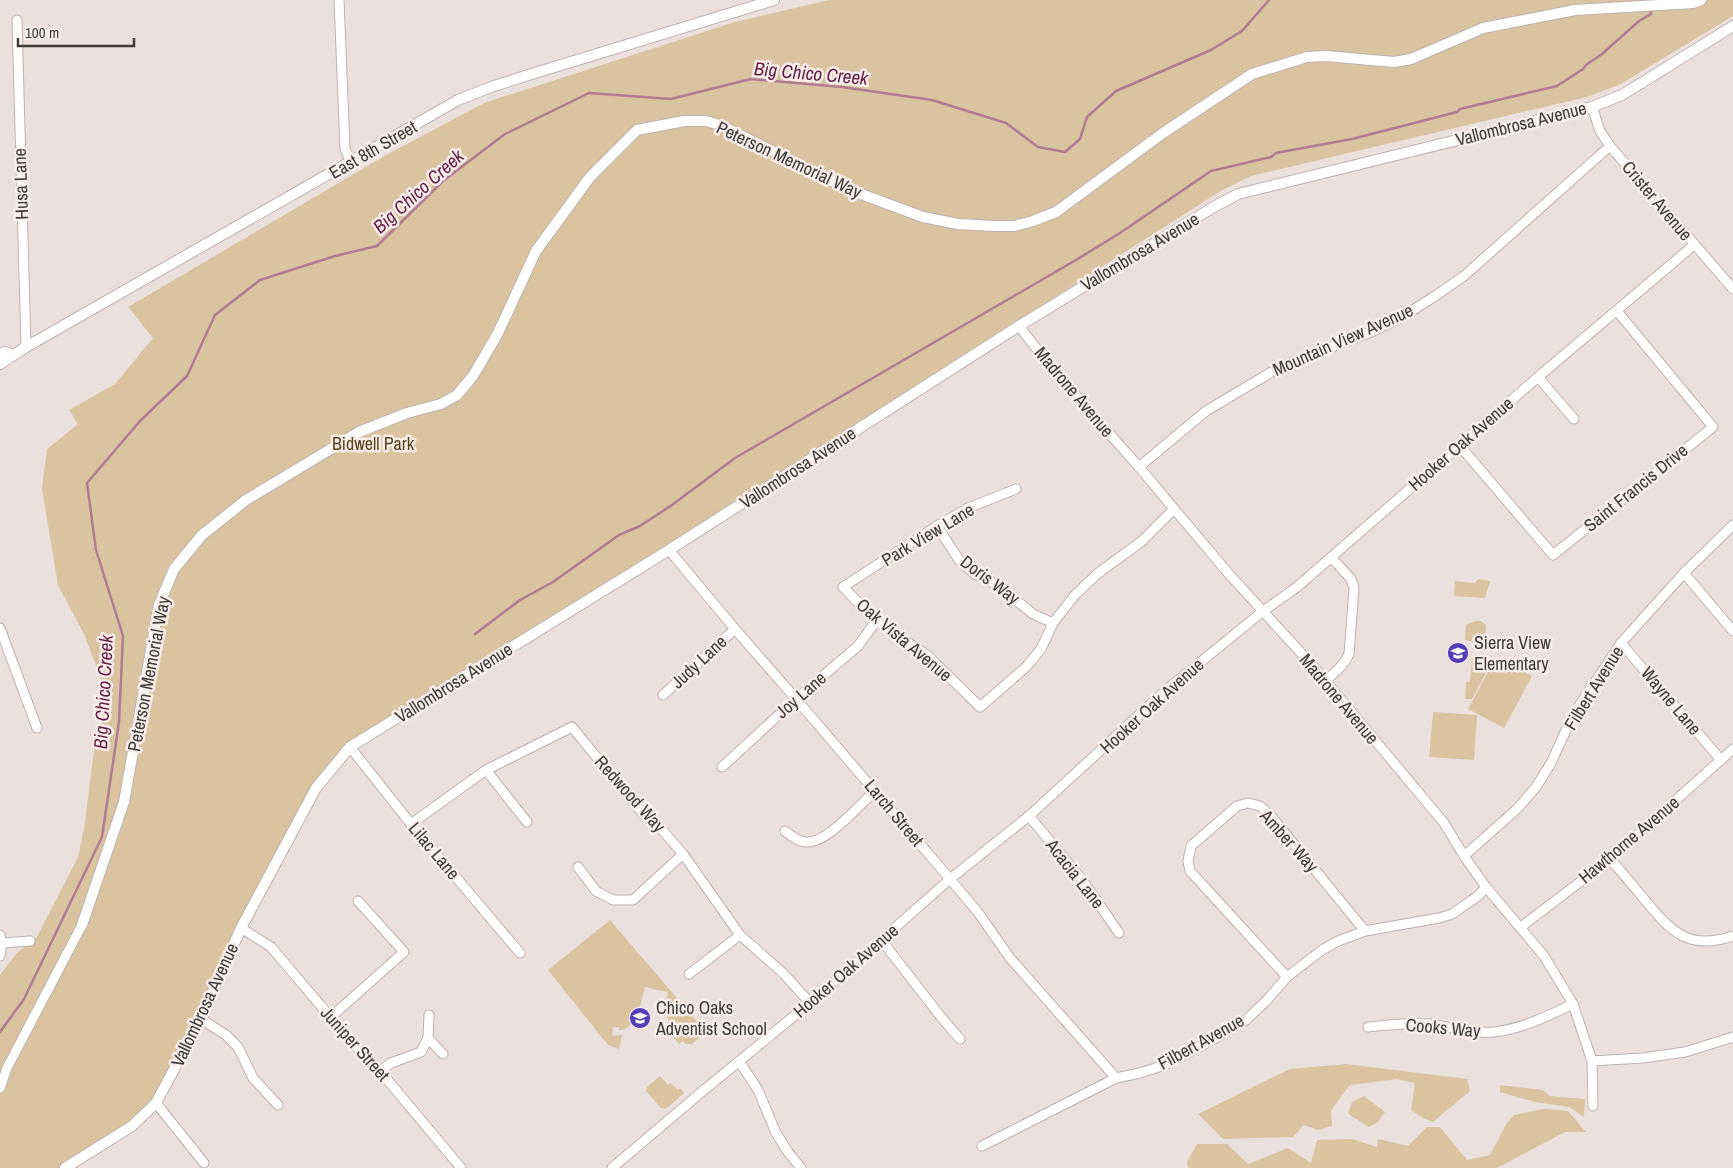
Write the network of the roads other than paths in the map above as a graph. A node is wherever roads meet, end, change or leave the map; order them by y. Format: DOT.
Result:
graph roads {
  1 [pos="339,0"];
  2 [pos="774,0"];
  3 [pos="1701,0"];
  4 [pos="17,20"];
  5 [pos="1733,26"];
  6 [pos="1592,107"];
  7 [pos="1610,146"];
  8 [pos="351,162"];
  9 [pos="1694,245"];
  10 [pos="1733,289"];
  11 [pos="1617,311"];
  12 [pos="1019,326"];
  13 [pos="26,347"];
  14 [pos="0,354"];
  15 [pos="14,355"];
  16 [pos="0,364"];
  17 [pos="1538,377"];
  18 [pos="1574,419"];
  19 [pos="1460,446"];
  20 [pos="1139,467"];
  21 [pos="1016,489"];
  22 [pos="1174,509"];
  23 [pos="1733,525"];
  24 [pos="937,526"];
  25 [pos="669,550"];
  26 [pos="1331,557"];
  27 [pos="1684,573"];
  28 [pos="843,587"];
  29 [pos="1262,612"];
  30 [pos="876,621"];
  31 [pos="1053,624"];
  32 [pos="0,628"];
  33 [pos="735,629"];
  34 [pos="1733,631"];
  35 [pos="1621,642"];
  36 [pos="1324,681"];
  37 [pos="663,695"];
  38 [pos="796,699"];
  39 [pos="37,728"];
  40 [pos="350,747"];
  41 [pos="1733,749"];
  42 [pos="1721,760"];
  43 [pos="722,767"];
  44 [pos="486,770"];
  45 [pos="874,791"];
  46 [pos="1029,816"];
  47 [pos="527,822"];
  48 [pos="411,824"];
  49 [pos="786,832"];
  50 [pos="683,854"];
  51 [pos="1464,856"];
  52 [pos="1610,858"];
  53 [pos="578,867"];
  54 [pos="950,879"];
  55 [pos="1486,887"];
  56 [pos="358,901"];
  57 [pos="82,925"];
  58 [pos="1521,927"];
  59 [pos="242,928"];
  60 [pos="1365,931"];
  61 [pos="1119,933"];
  62 [pos="740,935"];
  63 [pos="1733,936"];
  64 [pos="1,939"];
  65 [pos="30,940"];
  66 [pos="882,941"];
  67 [pos="520,953"];
  68 [pos="0,956"];
  69 [pos="689,974"];
  70 [pos="1287,977"];
  71 [pos="810,1003"];
  72 [pos="1573,1004"];
  73 [pos="429,1015"];
  74 [pos="331,1017"];
  75 [pos="201,1019"];
  76 [pos="1368,1026"];
  77 [pos="1733,1037"];
  78 [pos="428,1038"];
  79 [pos="960,1039"];
  80 [pos="443,1054"];
  81 [pos="739,1061"];
  82 [pos="1592,1061"];
  83 [pos="380,1071"];
  84 [pos="1116,1078"];
  85 [pos="0,1088"];
  86 [pos="156,1103"];
  87 [pos="278,1105"];
  88 [pos="1593,1106"];
  89 [pos="982,1146"];
  90 [pos="204,1163"];
  91 [pos="65,1168"];
  92 [pos="461,1168"];
  93 [pos="612,1168"];
  94 [pos="801,1168"];
  1 -- 8 [label="street"];
  2 -- 8 [label="street, East 8th Street"];
  3 -- 57 [label="street, Peterson Memorial Way"];
  4 -- 13 [label="street, Husa Lane"];
  5 -- 6 [label="street, Vallombrosa Avenue"];
  6 -- 7 [label="street, Crister Avenue"];
  6 -- 12 [label="street, Vallombrosa Avenue"];
  7 -- 9 [label="street, Crister Avenue"];
  7 -- 20 [label="street, Mountain View Avenue"];
  8 -- 13 [label="street, East 8th Street"];
  9 -- 10 [label="street, Crister Avenue"];
  9 -- 11 [label="street, Hooker Oak Avenue"];
  11 -- 17 [label="street, Hooker Oak Avenue"];
  11 -- 19 [label="street, Saint Francis Drive"];
  12 -- 20 [label="street, Madrone Avenue"];
  12 -- 25 [label="street, Vallombrosa Avenue"];
  13 -- 15 [label="street, East 8th Street"];
  14 -- 15 [label="street"];
  15 -- 16 [label="street, East 8th Street"];
  17 -- 18 [label="street"];
  17 -- 19 [label="street, Hooker Oak Avenue"];
  19 -- 26 [label="street, Hooker Oak Avenue"];
  20 -- 22 [label="street, Madrone Avenue"];
  21 -- 24 [label="street, Park View Lane"];
  22 -- 29 [label="street, Madrone Avenue"];
  22 -- 31 [label="street, Oak Vista Avenue"];
  23 -- 27 [label="street, Filbert Avenue"];
  24 -- 28 [label="street, Park View Lane"];
  24 -- 31 [label="street, Doris Way"];
  25 -- 33 [label="street, Larch Street"];
  25 -- 40 [label="street, Vallombrosa Avenue"];
  26 -- 29 [label="street, Hooker Oak Avenue"];
  26 -- 36 [label="street"];
  27 -- 34 [label="street"];
  27 -- 35 [label="street, Filbert Avenue"];
  28 -- 30 [label="street, Oak Vista Avenue"];
  29 -- 36 [label="street, Madrone Avenue"];
  29 -- 46 [label="street, Hooker Oak Avenue"];
  30 -- 31 [label="street, Oak Vista Avenue"];
  30 -- 38 [label="street, Joy Lane"];
  32 -- 39 [label="street"];
  33 -- 37 [label="street, Judy Lane"];
  33 -- 38 [label="street, Larch Street"];
  35 -- 42 [label="street, Wayne Lane"];
  35 -- 51 [label="street, Filbert Avenue"];
  36 -- 51 [label="street, Madrone Avenue"];
  38 -- 43 [label="street, Joy Lane"];
  38 -- 45 [label="street, Larch Street"];
  40 -- 48 [label="street, Lilac Lane"];
  40 -- 59 [label="street, Vallombrosa Avenue"];
  41 -- 42 [label="street, Hawthorne Avenue"];
  42 -- 52 [label="street, Hawthorne Avenue"];
  44 -- 47 [label="street"];
  44 -- 48 [label="street, Redwood Way"];
  44 -- 50 [label="street, Redwood Way"];
  45 -- 49 [label="street"];
  45 -- 54 [label="street, Larch Street"];
  46 -- 54 [label="street, Hooker Oak Avenue"];
  46 -- 61 [label="street, Acacia Lane"];
  48 -- 67 [label="street, Lilac Lane"];
  50 -- 53 [label="street"];
  50 -- 62 [label="street, Redwood Way"];
  51 -- 55 [label="street, Madrone Avenue"];
  52 -- 58 [label="street, Hawthorne Avenue"];
  52 -- 63 [label="street"];
  54 -- 66 [label="street, Hooker Oak Avenue"];
  54 -- 84 [label="street, Larch Street"];
  55 -- 58 [label="street, Madrone Avenue"];
  55 -- 60 [label="street, Filbert Avenue"];
  56 -- 74 [label="street"];
  57 -- 85 [label="street, Peterson Memorial Way"];
  58 -- 72 [label="street, Madrone Avenue"];
  59 -- 74 [label="street, Juniper Street"];
  59 -- 75 [label="street, Vallombrosa Avenue"];
  60 -- 70 [label="street, Filbert Avenue"];
  60 -- 70 [label="street, Amber Way"];
  62 -- 69 [label="street"];
  62 -- 71 [label="street, Redwood Way"];
  64 -- 65 [label="street"];
  64 -- 68 [label="street"];
  66 -- 71 [label="street, Hooker Oak Avenue"];
  66 -- 79 [label="street"];
  70 -- 84 [label="street, Filbert Avenue"];
  71 -- 81 [label="street, Hooker Oak Avenue"];
  72 -- 76 [label="street, Cooks Way"];
  72 -- 82 [label="street, Madrone Avenue"];
  73 -- 78 [label="street"];
  74 -- 83 [label="street, Juniper Street"];
  75 -- 86 [label="street, Vallombrosa Avenue"];
  75 -- 87 [label="street"];
  77 -- 82 [label="street"];
  78 -- 80 [label="street"];
  78 -- 83 [label="street"];
  81 -- 93 [label="street, Hooker Oak Avenue"];
  81 -- 94 [label="street"];
  82 -- 88 [label="street, Madrone Avenue"];
  83 -- 92 [label="street, Juniper Street"];
  84 -- 89 [label="street, Filbert Avenue"];
  86 -- 90 [label="street"];
  86 -- 91 [label="street, Vallombrosa Avenue"];
}
